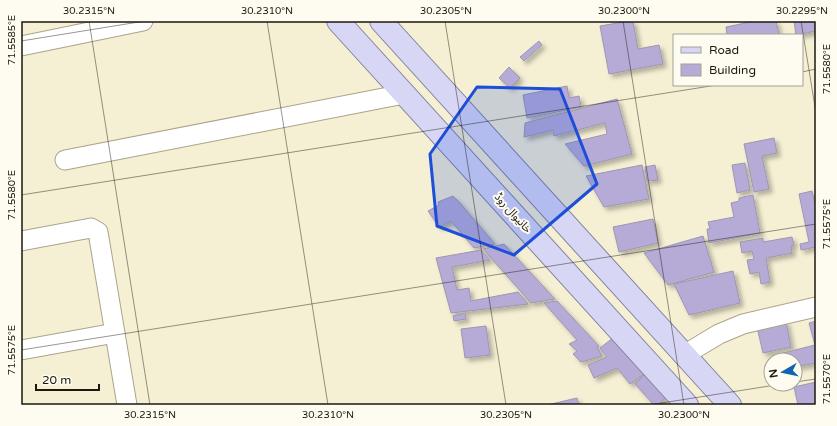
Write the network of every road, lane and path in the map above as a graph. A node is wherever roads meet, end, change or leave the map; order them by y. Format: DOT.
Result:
graph roads {
  1 [pos="143,21"];
  2 [pos="338,21"];
  3 [pos="381,21"];
  4 [pos="21,46"];
  5 [pos="404,94"];
  6 [pos="65,160"];
  7 [pos="21,241"];
  8 [pos="816,307"];
  9 [pos="115,333"];
  10 [pos="21,350"];
  11 [pos="684,355"];
  12 [pos="127,405"];
  13 [pos="687,405"];
  14 [pos="730,405"];
  1 -- 4 [label="street"];
  2 -- 5 [label="main road, خانیوال روڈ"];
  3 -- 11 [label="main road"];
  5 -- 6 [label="street"];
  5 -- 13 [label="main road, خانیوال روڈ"];
  7 -- 9 [label="street"];
  8 -- 11 [label="street"];
  9 -- 10 [label="street"];
  9 -- 12 [label="street"];
  11 -- 14 [label="main road"];
}
